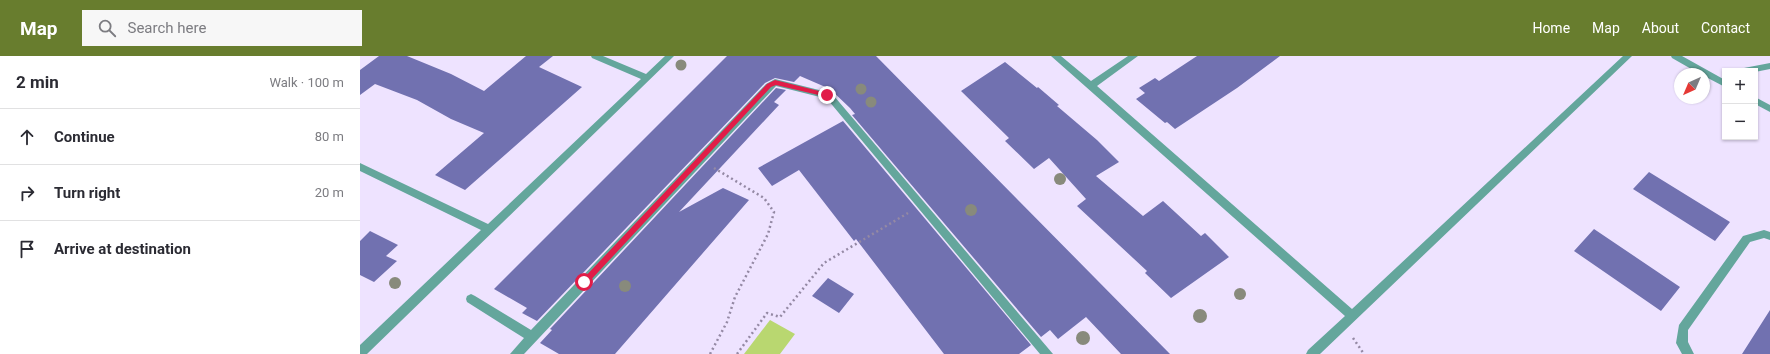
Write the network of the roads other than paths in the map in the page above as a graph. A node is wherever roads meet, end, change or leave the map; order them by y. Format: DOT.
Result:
graph roads {
  1 [pos="594,56"];
  2 [pos="670,56"];
  3 [pos="1055,56"];
  4 [pos="1134,56"];
  5 [pos="1628,56"];
  6 [pos="1675,56"];
  7 [pos="1770,66"];
  8 [pos="1758,68"];
  9 [pos="1722,76"];
  10 [pos="1714,77"];
  11 [pos="647,78"];
  12 [pos="1722,82"];
  13 [pos="1091,86"];
  14 [pos="1758,102"];
  15 [pos="1770,109"];
  16 [pos="360,167"];
  17 [pos="488,229"];
  18 [pos="1770,236"];
  19 [pos="471,299"];
  20 [pos="1353,316"];
  21 [pos="532,337"];
  22 [pos="360,353"];
  23 [pos="516,354"];
  24 [pos="1046,354"];
  25 [pos="1312,354"];
  26 [pos="1688,354"];
  1 -- 11 [label="street"];
  2 -- 11 [label="street"];
  3 -- 13 [label="street"];
  4 -- 13 [label="street"];
  5 -- 20 [label="street"];
  6 -- 10 [label="street"];
  7 -- 8 [label="street"];
  9 -- 10 [label="street"];
  10 -- 12 [label="street"];
  11 -- 17 [label="street"];
  13 -- 20 [label="street"];
  14 -- 15 [label="street"];
  16 -- 17 [label="street"];
  17 -- 22 [label="street"];
  18 -- 26 [label="street"];
  19 -- 21 [label="street"];
  20 -- 25 [label="street"];
  21 -- 23 [label="street"];
  21 -- 24 [label="street"];
}
